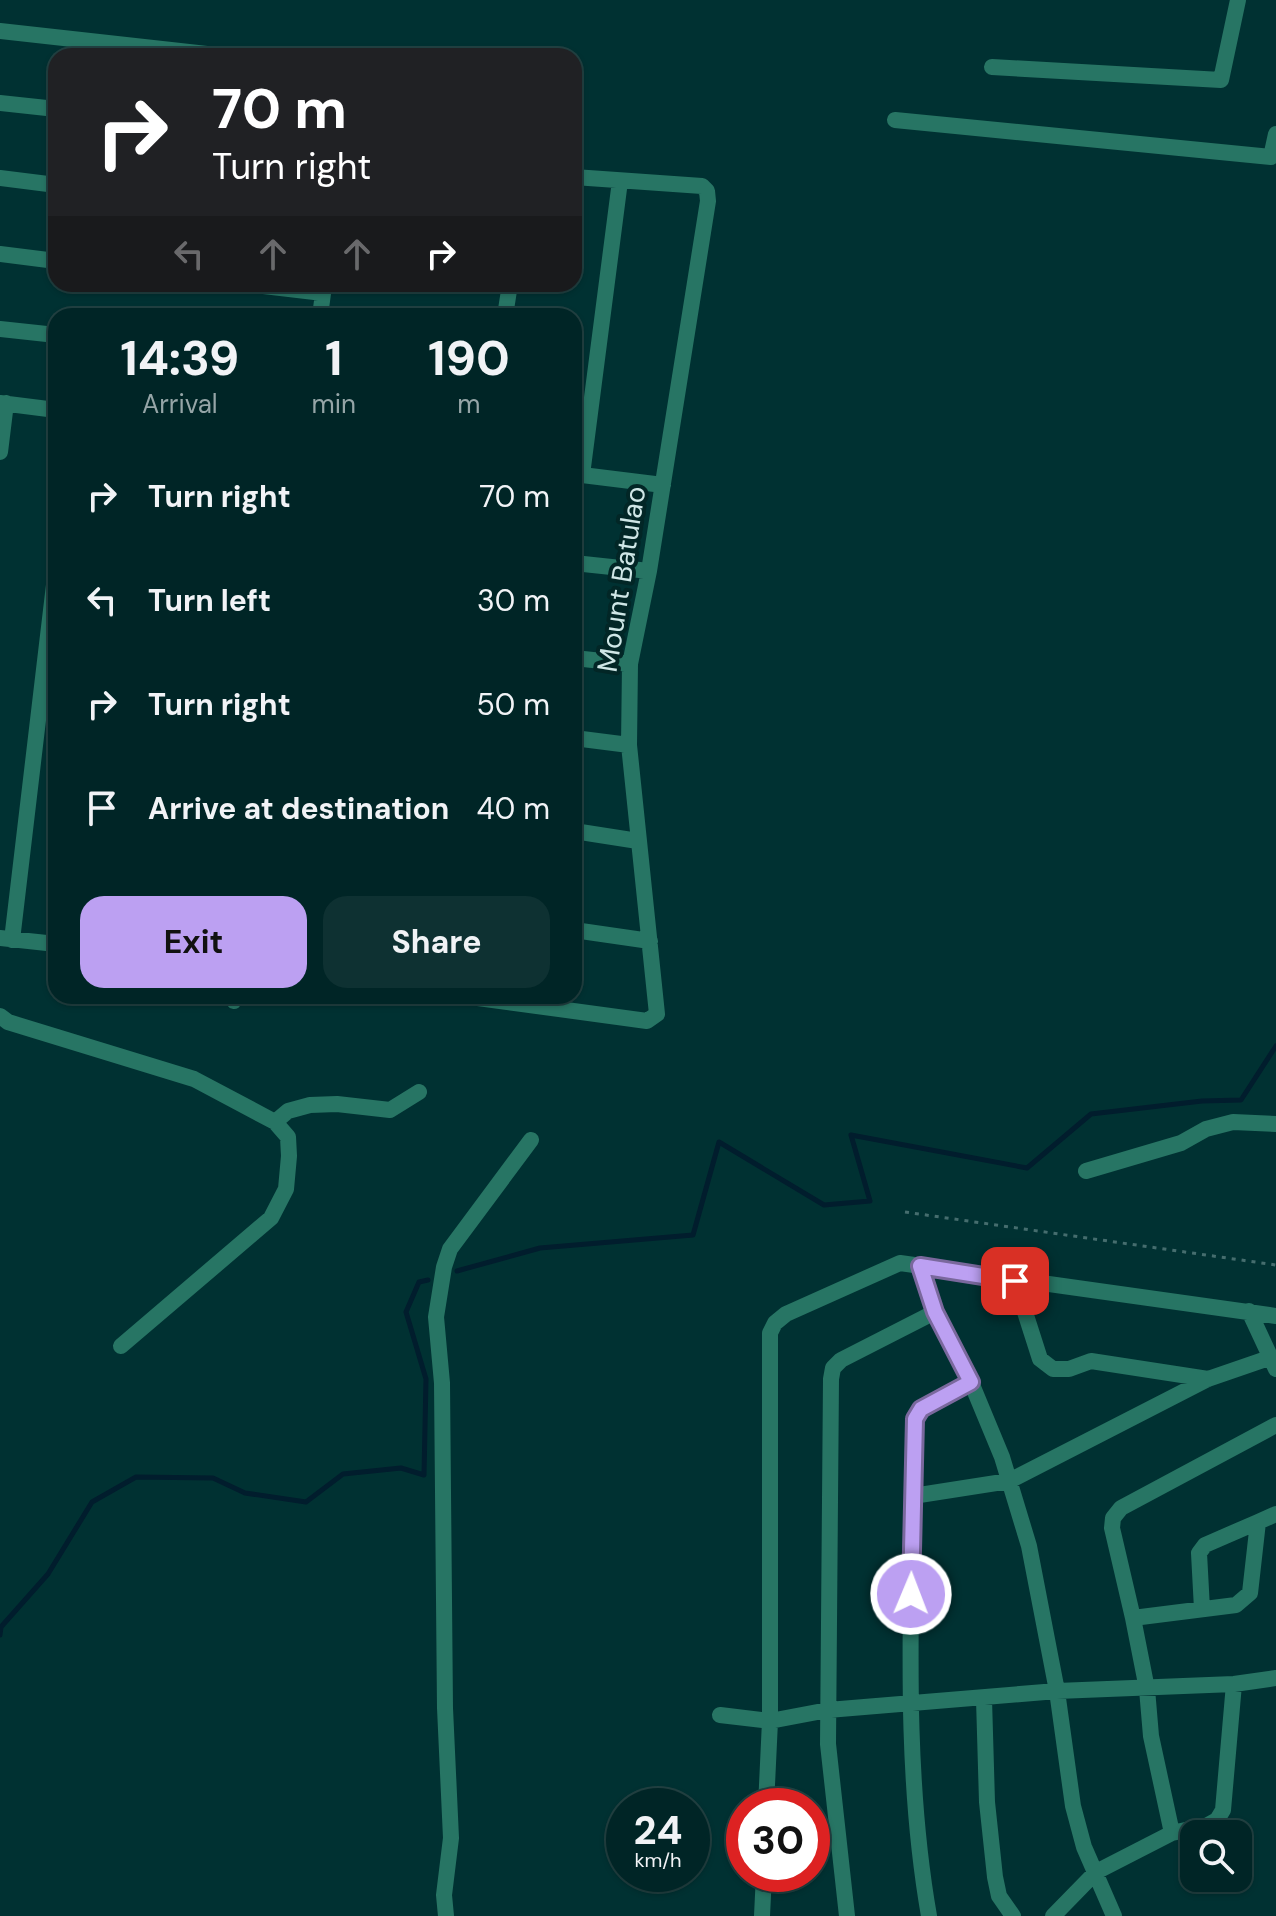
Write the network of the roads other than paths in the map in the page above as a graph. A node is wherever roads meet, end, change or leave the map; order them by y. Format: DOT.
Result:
graph roads {
  1 [pos="1238,0"];
  2 [pos="0,31"];
  3 [pos="153,48"];
  4 [pos="992,67"];
  5 [pos="0,103"];
  6 [pos="48,108"];
  7 [pos="895,120"];
  8 [pos="1276,134"];
  9 [pos="0,178"];
  10 [pos="582,178"];
  11 [pos="620,181"];
  12 [pos="48,184"];
  13 [pos="0,254"];
  14 [pos="48,260"];
  15 [pos="0,329"];
  16 [pos="48,334"];
  17 [pos="3,403"];
  18 [pos="48,409"];
  19 [pos="582,446"];
  20 [pos="0,452"];
  21 [pos="582,475"];
  22 [pos="663,485"];
  23 [pos="582,564"];
  24 [pos="649,571"];
  25 [pos="48,627"];
  26 [pos="582,659"];
  27 [pos="630,664"];
  28 [pos="582,739"];
  29 [pos="629,745"];
  30 [pos="582,832"];
  31 [pos="638,841"];
  32 [pos="582,931"];
  33 [pos="6,939"];
  34 [pos="650,941"];
  35 [pos="48,943"];
  36 [pos="522,1004"];
  37 [pos="0,1016"];
  38 [pos="419,1092"];
  39 [pos="275,1122"];
  40 [pos="1276,1124"];
  41 [pos="531,1140"];
  42 [pos="1086,1171"];
  43 [pos="920,1266"];
  44 [pos="1015,1281"];
  45 [pos="1249,1311"];
  46 [pos="935,1312"];
  47 [pos="1276,1316"];
  48 [pos="121,1346"];
  49 [pos="1272,1364"];
  50 [pos="1208,1379"];
  51 [pos="971,1382"];
  52 [pos="1276,1425"];
  53 [pos="1009,1481"];
  54 [pos="913,1496"];
  55 [pos="1276,1514"];
  56 [pos="1258,1522"];
  57 [pos="1202,1609"];
  58 [pos="1133,1618"];
  59 [pos="1276,1678"];
  60 [pos="1234,1684"];
  61 [pos="1147,1689"];
  62 [pos="1057,1691"];
  63 [pos="984,1699"];
  64 [pos="911,1704"];
  65 [pos="828,1710"];
  66 [pos="720,1715"];
  67 [pos="770,1721"];
  68 [pos="767,1788"];
  69 [pos="1172,1833"];
  70 [pos="1096,1872"];
  71 [pos="763,1892"];
  72 [pos="446,1916"];
  73 [pos="762,1916"];
  74 [pos="847,1916"];
  75 [pos="929,1916"];
  76 [pos="1013,1916"];
  77 [pos="1053,1916"];
  78 [pos="1114,1916"];
  1 -- 4 [label="street"];
  2 -- 3 [label="street"];
  5 -- 6 [label="street"];
  7 -- 8 [label="street"];
  9 -- 12 [label="street"];
  10 -- 11 [label="street"];
  11 -- 19 [label="street"];
  11 -- 22 [label="street, Mount Batulao"];
  13 -- 14 [label="street"];
  15 -- 16 [label="street"];
  17 -- 18 [label="street"];
  17 -- 20 [label="street"];
  21 -- 22 [label="street"];
  22 -- 24 [label="street, Mount Batulao"];
  23 -- 24 [label="street"];
  24 -- 27 [label="street, Mount Batulao"];
  25 -- 33 [label="street"];
  26 -- 27 [label="street"];
  27 -- 29 [label="street, Mount Batulao"];
  28 -- 29 [label="street"];
  29 -- 31 [label="street, Mount Batulao"];
  30 -- 31 [label="street"];
  31 -- 34 [label="street, Mount Batulao"];
  32 -- 34 [label="street"];
  33 -- 35 [label="street"];
  34 -- 36 [label="street, Mount Batulao"];
  37 -- 39 [label="street"];
  38 -- 39 [label="street"];
  39 -- 48 [label="street"];
  40 -- 42 [label="street"];
  41 -- 72 [label="street"];
  43 -- 44 [label="street"];
  43 -- 46 [label="street"];
  43 -- 67 [label="street"];
  44 -- 45 [label="street"];
  44 -- 50 [label="street"];
  45 -- 47 [label="street"];
  45 -- 49 [label="street"];
  46 -- 51 [label="street"];
  46 -- 65 [label="street"];
  49 -- 50 [label="street"];
  50 -- 53 [label="street"];
  51 -- 53 [label="street"];
  51 -- 54 [label="street"];
  52 -- 58 [label="street"];
  53 -- 54 [label="street"];
  53 -- 62 [label="street"];
  54 -- 64 [label="street"];
  55 -- 56 [label="street"];
  56 -- 57 [label="street"];
  56 -- 57 [label="street"];
  57 -- 58 [label="street"];
  58 -- 61 [label="street"];
  59 -- 60 [label="street"];
  60 -- 61 [label="street"];
  60 -- 69 [label="street"];
  61 -- 62 [label="street"];
  61 -- 69 [label="street"];
  62 -- 63 [label="street"];
  62 -- 70 [label="street"];
  63 -- 64 [label="street"];
  63 -- 76 [label="street"];
  64 -- 65 [label="street"];
  64 -- 75 [label="street"];
  65 -- 67 [label="street"];
  65 -- 74 [label="street"];
  66 -- 67 [label="street"];
  67 -- 68 [label="street"];
  69 -- 70 [label="street"];
  70 -- 77 [label="street"];
  70 -- 78 [label="street"];
  71 -- 73 [label="street"];
}
